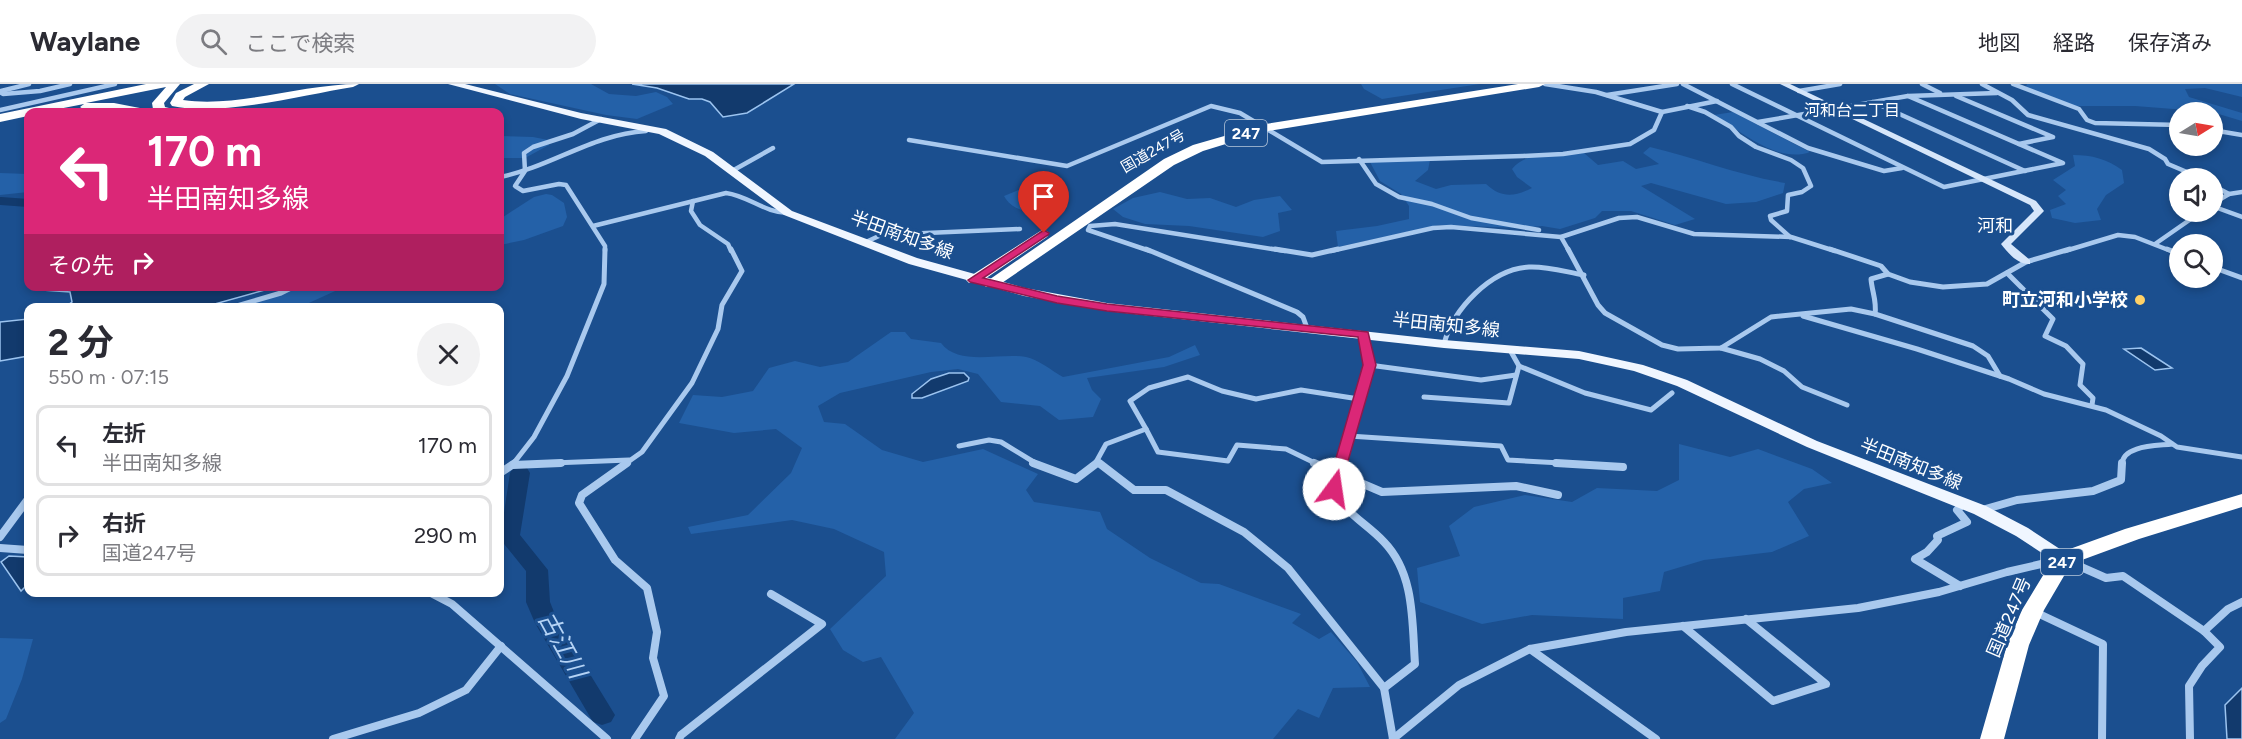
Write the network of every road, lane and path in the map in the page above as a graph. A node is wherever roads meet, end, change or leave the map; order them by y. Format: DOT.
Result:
graph roads {
  1 [pos="29,84"];
  2 [pos="70,84"];
  3 [pos="115,84"];
  4 [pos="136,84"];
  5 [pos="145,84"];
  6 [pos="203,84"];
  7 [pos="353,84"];
  8 [pos="366,84"];
  9 [pos="453,84"];
  10 [pos="467,84"];
  11 [pos="1506,84"];
  12 [pos="1539,84"];
  13 [pos="1545,84"];
  14 [pos="1677,84"];
  15 [pos="1683,84"];
  16 [pos="1732,84"];
  17 [pos="1784,84"];
  18 [pos="1840,84"];
  19 [pos="1922,84"];
  20 [pos="1982,84"];
  21 [pos="2013,84"];
  22 [pos="172,85"];
  23 [pos="1799,91"];
  24 [pos="0,92"];
  25 [pos="1998,93"];
  26 [pos="1952,94"];
  27 [pos="1943,95"];
  28 [pos="87,96"];
  29 [pos="1604,96"];
  30 [pos="1908,96"];
  31 [pos="502,97"];
  32 [pos="1717,101"];
  33 [pos="1873,102"];
  34 [pos="226,106"];
  35 [pos="1687,106"];
  36 [pos="40,108"];
  37 [pos="52,108"];
  38 [pos="81,108"];
  39 [pos="116,108"];
  40 [pos="159,108"];
  41 [pos="171,108"];
  42 [pos="207,108"];
  43 [pos="216,108"];
  44 [pos="220,108"];
  45 [pos="1835,108"];
  46 [pos="0,110"];
  47 [pos="24,112"];
  48 [pos="1662,112"];
  49 [pos="24,113"];
  50 [pos="24,115"];
  51 [pos="1796,115"];
  52 [pos="0,118"];
  53 [pos="602,119"];
  54 [pos="1758,122"];
  55 [pos="2169,124"];
  56 [pos="1262,125"];
  57 [pos="662,131"];
  58 [pos="2223,132"];
  59 [pos="2242,135"];
  60 [pos="909,140"];
  61 [pos="2018,144"];
  62 [pos="773,148"];
  63 [pos="1359,159"];
  64 [pos="1903,168"];
  65 [pos="2177,168"];
  66 [pos="525,171"];
  67 [pos="732,171"];
  68 [pos="2026,171"];
  69 [pos="504,176"];
  70 [pos="1986,179"];
  71 [pos="2223,191"];
  72 [pos="2242,192"];
  73 [pos="2229,194"];
  74 [pos="2223,198"];
  75 [pos="693,201"];
  76 [pos="2223,209"];
  77 [pos="788,213"];
  78 [pos="2242,217"];
  79 [pos="2187,222"];
  80 [pos="593,226"];
  81 [pos="1020,229"];
  82 [pos="1545,234"];
  83 [pos="1561,237"];
  84 [pos="1791,237"];
  85 [pos="866,242"];
  86 [pos="2155,244"];
  87 [pos="2169,250"];
  88 [pos="2026,262"];
  89 [pos="2223,271"];
  90 [pos="2007,273"];
  91 [pos="1584,274"];
  92 [pos="1888,274"];
  93 [pos="2242,278"];
  94 [pos="974,280"];
  95 [pos="991,284"];
  96 [pos="285,291"];
  97 [pos="247,303"];
  98 [pos="1875,314"];
  99 [pos="1802,316"];
  100 [pos="1307,328"];
  101 [pos="1364,334"];
  102 [pos="1444,344"];
  103 [pos="1721,348"];
  104 [pos="1510,350"];
  105 [pos="1369,365"];
  106 [pos="1519,366"];
  107 [pos="1516,375"];
  108 [pos="2001,376"];
  109 [pos="1672,393"];
  110 [pos="1424,398"];
  111 [pos="1359,399"];
  112 [pos="1847,405"];
  113 [pos="2092,405"];
  114 [pos="1146,429"];
  115 [pos="1349,436"];
  116 [pos="2172,444"];
  117 [pos="959,446"];
  118 [pos="2242,457"];
  119 [pos="631,460"];
  120 [pos="1098,462"];
  121 [pos="513,465"];
  122 [pos="1623,467"];
  123 [pos="504,470"];
  124 [pos="1336,474"];
  125 [pos="1558,495"];
  126 [pos="2242,500"];
  127 [pos="24,504"];
  128 [pos="1963,504"];
  129 [pos="1980,510"];
  130 [pos="0,537"];
  131 [pos="0,548"];
  132 [pos="24,550"];
  133 [pos="2063,560"];
  134 [pos="1960,586"];
  135 [pos="771,594"];
  136 [pos="439,597"];
  137 [pos="2242,602"];
  138 [pos="2032,610"];
  139 [pos="1745,619"];
  140 [pos="1683,626"];
  141 [pos="2204,631"];
  142 [pos="501,646"];
  143 [pos="1530,648"];
  144 [pos="1384,688"];
  145 [pos="333,739"];
  146 [pos="607,739"];
  147 [pos="635,739"];
  148 [pos="679,739"];
  149 [pos="1393,739"];
  150 [pos="1656,739"];
  151 [pos="1992,739"];
  152 [pos="2102,739"];
  153 [pos="2190,739"];
  1 -- 24 [label="street"];
  2 -- 24 [label="street"];
  3 -- 46 [label="street"];
  4 -- 28 [label="highway"];
  5 -- 28 [label="highway"];
  6 -- 34 [label="highway"];
  7 -- 34 [label="highway"];
  8 -- 34 [label="highway"];
  9 -- 31 [label="main road, 半田南知多線"];
  10 -- 31 [label="main road, 半田南知多線"];
  11 -- 56 [label="highway, 国道247号 / 247"];
  12 -- 56 [label="highway, 国道247号 / 247"];
  13 -- 29 [label="street"];
  14 -- 29 [label="street"];
  15 -- 32 [label="street"];
  16 -- 51 [label="street"];
  17 -- 23 [label="street"];
  18 -- 23 [label="street"];
  19 -- 27 [label="street"];
  20 -- 25 [label="street"];
  21 -- 55 [label="street"];
  22 -- 37 [label="highway"];
  22 -- 40 [label="highway"];
  22 -- 41 [label="highway"];
  23 -- 45 [label="street"];
  25 -- 26 [label="street"];
  25 -- 65 [label="street"];
  26 -- 27 [label="street"];
  26 -- 61 [label="street"];
  27 -- 30 [label="street"];
  28 -- 36 [label="highway"];
  29 -- 48 [label="street"];
  30 -- 33 [label="street"];
  30 -- 61 [label="street"];
  31 -- 53 [label="main road, 半田南知多線"];
  32 -- 35 [label="street"];
  32 -- 54 [label="street"];
  33 -- 45 [label="street"];
  33 -- 68 [label="street"];
  34 -- 42 [label="highway"];
  34 -- 43 [label="highway"];
  34 -- 44 [label="highway"];
  35 -- 48 [label="street"];
  35 -- 84 [label="street"];
  38 -- 39 [label="highway"];
  45 -- 51 [label="street"];
  45 -- 70 [label="street"];
  47 -- 52 [label="highway"];
  48 -- 63 [label="street"];
  49 -- 52 [label="highway"];
  50 -- 52 [label="highway"];
  51 -- 54 [label="street"];
  51 -- 64 [label="street"];
  53 -- 57 [label="main road, 半田南知多線"];
  53 -- 66 [label="street"];
  54 -- 64 [label="street"];
  56 -- 60 [label="street"];
  56 -- 63 [label="street"];
  56 -- 94 [label="highway, 国道247号 / 247"];
  56 -- 95 [label="highway, 国道247号 / 247"];
  57 -- 66 [label="street"];
  57 -- 67 [label="main road, 半田南知多線"];
  58 -- 59 [label="street"];
  61 -- 68 [label="street"];
  62 -- 67 [label="street"];
  63 -- 82 [label="street"];
  64 -- 70 [label="street"];
  66 -- 69 [label="street"];
  66 -- 80 [label="street"];
  67 -- 77 [label="main road, 半田南知多線"];
  68 -- 70 [label="street"];
  70 -- 88 [label="street"];
  71 -- 73 [label="street"];
  72 -- 73 [label="street"];
  73 -- 74 [label="street"];
  75 -- 77 [label="street"];
  75 -- 80 [label="street"];
  75 -- 119 [label="street"];
  76 -- 78 [label="street"];
  77 -- 85 [label="main road, 半田南知多線"];
  79 -- 86 [label="street"];
  80 -- 121 [label="street"];
  81 -- 85 [label="street"];
  82 -- 83 [label="street"];
  82 -- 100 [label="street"];
  83 -- 84 [label="street"];
  83 -- 91 [label="street"];
  84 -- 92 [label="street"];
  85 -- 94 [label="main road, 半田南知多線"];
  86 -- 87 [label="street"];
  86 -- 88 [label="street"];
  88 -- 90 [label="street"];
  89 -- 93 [label="street"];
  90 -- 92 [label="street"];
  90 -- 113 [label="street"];
  91 -- 102 [label="street"];
  91 -- 103 [label="street"];
  92 -- 98 [label="street"];
  94 -- 95 [label="main road, 半田南知多線"];
  95 -- 100 [label="main road, 半田南知多線"];
  96 -- 97 [label="street"];
  98 -- 99 [label="street"];
  98 -- 108 [label="street"];
  99 -- 103 [label="street"];
  99 -- 108 [label="street"];
  100 -- 101 [label="main road, 半田南知多線"];
  101 -- 102 [label="main road, 半田南知多線"];
  101 -- 105 [label="street"];
  102 -- 104 [label="main road, 半田南知多線"];
  103 -- 112 [label="street"];
  104 -- 106 [label="street"];
  104 -- 128 [label="main road, 半田南知多線"];
  105 -- 107 [label="street"];
  105 -- 111 [label="street"];
  106 -- 107 [label="street"];
  106 -- 109 [label="street"];
  107 -- 110 [label="street"];
  108 -- 113 [label="street"];
  111 -- 114 [label="street"];
  111 -- 115 [label="street"];
  113 -- 116 [label="street"];
  114 -- 120 [label="street"];
  114 -- 124 [label="street"];
  115 -- 122 [label="street"];
  115 -- 124 [label="street"];
  116 -- 118 [label="street"];
  116 -- 129 [label="street"];
  117 -- 120 [label="street"];
  119 -- 121 [label="street"];
  119 -- 147 [label="street"];
  120 -- 144 [label="street"];
  121 -- 123 [label="street"];
  124 -- 125 [label="street"];
  124 -- 144 [label="street"];
  126 -- 133 [label="highway, 247"];
  127 -- 130 [label="street"];
  128 -- 129 [label="main road, 半田南知多線"];
  128 -- 134 [label="street"];
  129 -- 133 [label="main road, 半田南知多線"];
  131 -- 132 [label="street"];
  133 -- 134 [label="street"];
  133 -- 138 [label="highway, 国道247号 / 247"];
  133 -- 141 [label="street"];
  134 -- 139 [label="street"];
  135 -- 148 [label="street"];
  136 -- 142 [label="street"];
  137 -- 141 [label="street"];
  138 -- 151 [label="highway, 国道247号 / 247"];
  138 -- 152 [label="street"];
  139 -- 140 [label="street"];
  139 -- 140 [label="street"];
  140 -- 143 [label="street"];
  141 -- 153 [label="street"];
  142 -- 145 [label="street"];
  142 -- 146 [label="street"];
  143 -- 149 [label="street"];
  143 -- 150 [label="street"];
  144 -- 149 [label="street"];
}
